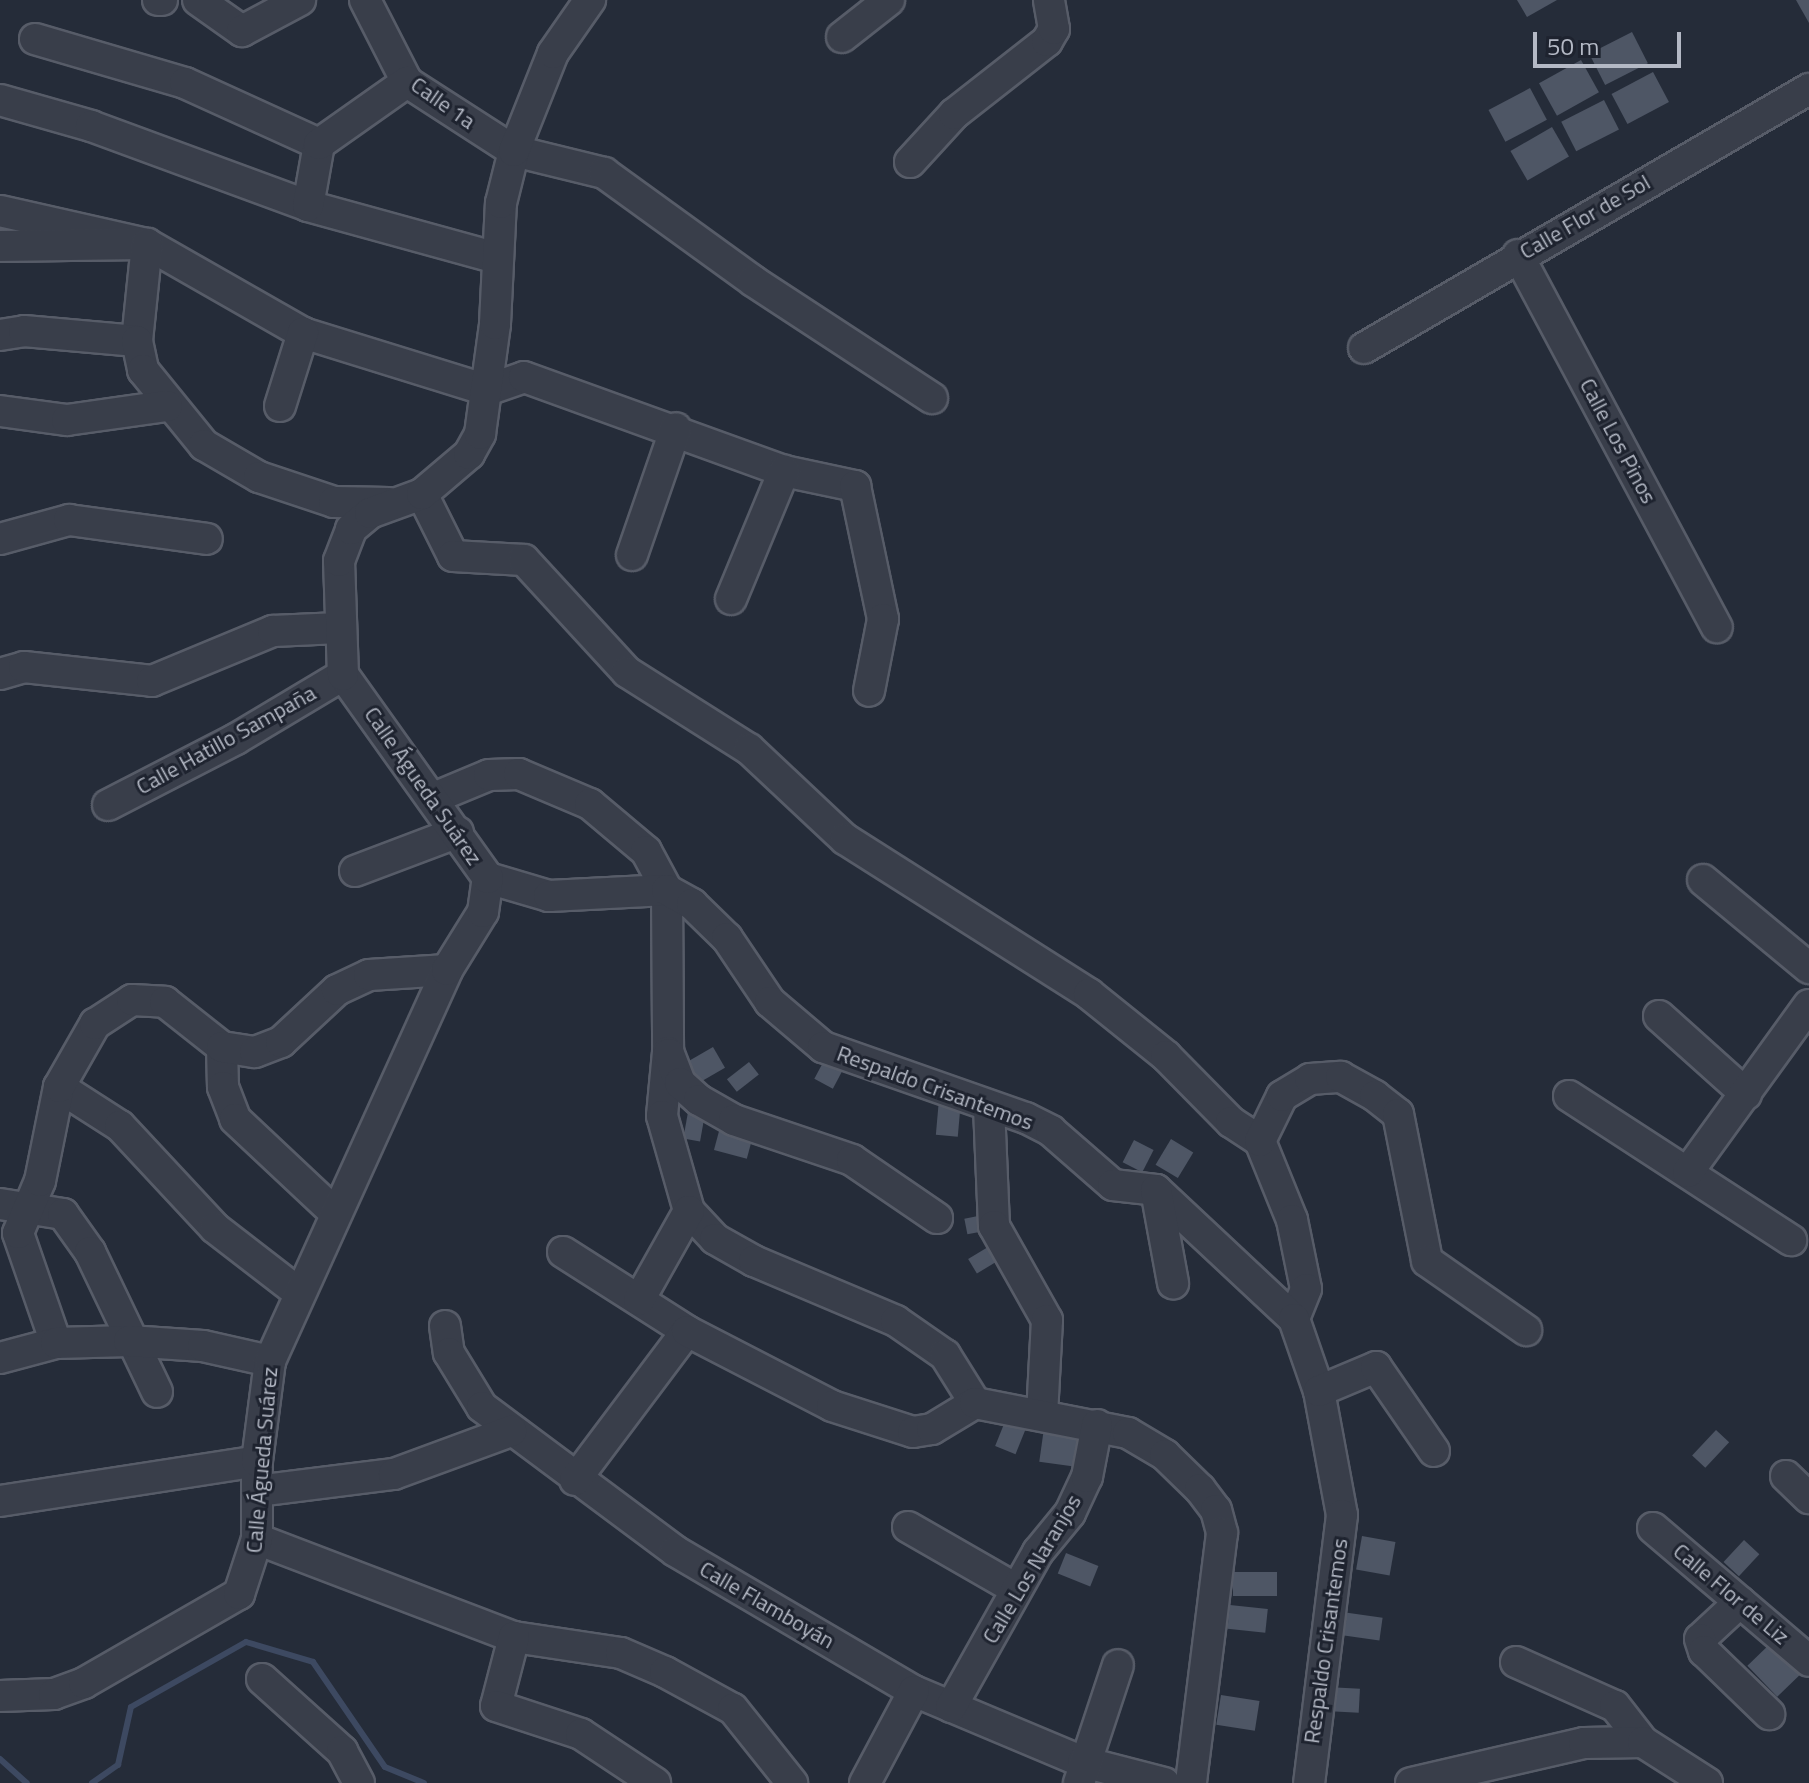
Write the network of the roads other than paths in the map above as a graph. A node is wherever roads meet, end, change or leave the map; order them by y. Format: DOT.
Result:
graph roads {
  1 [pos="198,0"];
  2 [pos="300,0"];
  3 [pos="365,0"];
  4 [pos="590,0"];
  5 [pos="889,0"];
  6 [pos="1049,0"];
  7 [pos="842,37"];
  8 [pos="35,39"];
  9 [pos="407,82"];
  10 [pos="1809,89"];
  11 [pos="0,100"];
  12 [pos="319,144"];
  13 [pos="514,151"];
  14 [pos="910,162"];
  15 [pos="308,206"];
  16 [pos="0,211"];
  17 [pos="147,244"];
  18 [pos="0,246"];
  19 [pos="1518,255"];
  20 [pos="497,258"];
  21 [pos="303,333"];
  22 [pos="0,335"];
  23 [pos="137,341"];
  24 [pos="1364,348"];
  25 [pos="487,390"];
  26 [pos="932,398"];
  27 [pos="167,406"];
  28 [pos="280,406"];
  29 [pos="0,411"];
  30 [pos="676,428"];
  31 [pos="784,471"];
  32 [pos="410,498"];
  33 [pos="0,539"];
  34 [pos="207,539"];
  35 [pos="632,555"];
  36 [pos="731,599"];
  37 [pos="1717,627"];
  38 [pos="339,628"];
  39 [pos="0,674"];
  40 [pos="343,675"];
  41 [pos="869,691"];
  42 [pos="436,797"];
  43 [pos="108,805"];
  44 [pos="458,832"];
  45 [pos="355,871"];
  46 [pos="488,878"];
  47 [pos="1703,880"];
  48 [pos="667,890"];
  49 [pos="1809,968"];
  50 [pos="447,970"];
  51 [pos="1809,1005"];
  52 [pos="1659,1016"];
  53 [pos="1800,1037"];
  54 [pos="222,1047"];
  55 [pos="668,1052"];
  56 [pos="59,1087"];
  57 [pos="1746,1094"];
  58 [pos="1569,1096"];
  59 [pos="989,1107"];
  60 [pos="1260,1141"];
  61 [pos="1688,1172"];
  62 [pos="1156,1190"];
  63 [pos="0,1204"];
  64 [pos="32,1206"];
  65 [pos="689,1211"];
  66 [pos="334,1212"];
  67 [pos="937,1218"];
  68 [pos="1791,1240"];
  69 [pos="563,1252"];
  70 [pos="1173,1283"];
  71 [pos="299,1293"];
  72 [pos="639,1300"];
  73 [pos="1294,1319"];
  74 [pos="445,1326"];
  75 [pos="1526,1330"];
  76 [pos="687,1331"];
  77 [pos="129,1341"];
  78 [pos="56,1343"];
  79 [pos="0,1358"];
  80 [pos="270,1361"];
  81 [pos="1319,1391"];
  82 [pos="157,1392"];
  83 [pos="975,1403"];
  84 [pos="1042,1414"];
  85 [pos="1097,1425"];
  86 [pos="511,1431"];
  87 [pos="1434,1451"];
  88 [pos="257,1476"];
  89 [pos="1786,1476"];
  90 [pos="575,1480"];
  91 [pos="1809,1498"];
  92 [pos="0,1501"];
  93 [pos="908,1527"];
  94 [pos="1653,1528"];
  95 [pos="257,1539"];
  96 [pos="1016,1589"];
  97 [pos="1740,1602"];
  98 [pos="514,1637"];
  99 [pos="1809,1661"];
  100 [pos="1516,1662"];
  101 [pos="1118,1665"];
  102 [pos="262,1679"];
  103 [pos="914,1691"];
  104 [pos="0,1696"];
  105 [pos="951,1707"];
  106 [pos="1769,1714"];
  107 [pos="1643,1742"];
  108 [pos="1081,1772"];
  109 [pos="359,1783"];
  110 [pos="655,1783"];
  111 [pos="792,1783"];
  112 [pos="865,1783"];
  113 [pos="1164,1783"];
  114 [pos="1191,1783"];
  115 [pos="1309,1783"];
  116 [pos="1411,1783"];
  117 [pos="1707,1783"];
  1 -- 2 [label="street"];
  3 -- 9 [label="street, Calle 1a"];
  4 -- 13 [label="street"];
  5 -- 7 [label="street"];
  6 -- 14 [label="street"];
  8 -- 12 [label="street"];
  9 -- 12 [label="street"];
  9 -- 13 [label="street, Calle 1a"];
  10 -- 19 [label="street, Calle Flor de Sol"];
  11 -- 15 [label="street"];
  12 -- 15 [label="street"];
  13 -- 20 [label="street"];
  13 -- 26 [label="street, Calle 1a"];
  15 -- 20 [label="street"];
  16 -- 17 [label="street"];
  17 -- 18 [label="street"];
  17 -- 21 [label="street"];
  17 -- 23 [label="street"];
  19 -- 24 [label="street, Calle Flor de Sol"];
  19 -- 37 [label="street, Calle Los Pinos"];
  20 -- 25 [label="street"];
  21 -- 25 [label="street"];
  21 -- 28 [label="street"];
  22 -- 23 [label="street"];
  23 -- 27 [label="street"];
  25 -- 30 [label="street"];
  25 -- 32 [label="street"];
  27 -- 29 [label="street"];
  27 -- 32 [label="street"];
  30 -- 31 [label="street"];
  30 -- 35 [label="street"];
  31 -- 36 [label="street"];
  31 -- 41 [label="street"];
  32 -- 38 [label="street"];
  32 -- 60 [label="street"];
  33 -- 34 [label="street"];
  38 -- 39 [label="street"];
  38 -- 40 [label="street"];
  40 -- 42 [label="street, Calle Águeda Suárez"];
  40 -- 43 [label="street, Calle Hatillo Sampaña"];
  42 -- 44 [label="street, Calle Águeda Suárez"];
  42 -- 48 [label="street"];
  44 -- 45 [label="street"];
  44 -- 46 [label="street, Calle Águeda Suárez"];
  46 -- 48 [label="street"];
  46 -- 50 [label="street, Calle Águeda Suárez"];
  47 -- 49 [label="street"];
  48 -- 55 [label="street"];
  48 -- 59 [label="street, Respaldo Crisantemos"];
  50 -- 54 [label="street"];
  50 -- 66 [label="street, Calle Águeda Suárez"];
  51 -- 53 [label="street"];
  52 -- 57 [label="street"];
  53 -- 57 [label="street"];
  54 -- 56 [label="street"];
  54 -- 66 [label="street"];
  55 -- 65 [label="street"];
  55 -- 67 [label="street"];
  56 -- 64 [label="street"];
  56 -- 71 [label="street"];
  57 -- 61 [label="street"];
  58 -- 61 [label="street"];
  59 -- 62 [label="street, Respaldo Crisantemos"];
  59 -- 84 [label="street"];
  60 -- 73 [label="street"];
  60 -- 75 [label="street"];
  61 -- 68 [label="street"];
  62 -- 70 [label="street"];
  62 -- 73 [label="street, Respaldo Crisantemos"];
  63 -- 64 [label="street"];
  64 -- 77 [label="street"];
  64 -- 78 [label="street"];
  65 -- 72 [label="street"];
  65 -- 83 [label="street"];
  66 -- 71 [label="street, Calle Águeda Suárez"];
  69 -- 72 [label="street"];
  71 -- 80 [label="street, Calle Águeda Suárez"];
  72 -- 76 [label="street"];
  73 -- 81 [label="street, Respaldo Crisantemos"];
  74 -- 86 [label="street, Calle Flamboyán"];
  76 -- 83 [label="street"];
  76 -- 90 [label="street"];
  77 -- 78 [label="street"];
  77 -- 80 [label="street"];
  77 -- 82 [label="street"];
  78 -- 79 [label="street"];
  80 -- 88 [label="street, Calle Águeda Suárez"];
  81 -- 87 [label="street"];
  81 -- 115 [label="street, Respaldo Crisantemos"];
  83 -- 84 [label="street"];
  84 -- 85 [label="street"];
  85 -- 96 [label="street, Calle Los Naranjos"];
  85 -- 114 [label="street"];
  86 -- 88 [label="street"];
  86 -- 90 [label="street, Calle Flamboyán"];
  88 -- 92 [label="street"];
  88 -- 95 [label="street, Calle Águeda Suárez"];
  89 -- 91 [label="street"];
  90 -- 103 [label="street, Calle Flamboyán"];
  93 -- 96 [label="street"];
  94 -- 97 [label="street, Calle Flor de Liz"];
  95 -- 98 [label="street"];
  95 -- 104 [label="street, Calle Águeda Suárez"];
  96 -- 105 [label="street, Calle Los Naranjos"];
  97 -- 99 [label="street, Calle Flor de Liz"];
  97 -- 106 [label="street"];
  98 -- 110 [label="street"];
  98 -- 111 [label="street"];
  100 -- 107 [label="street"];
  101 -- 108 [label="street"];
  102 -- 109 [label="street"];
  103 -- 105 [label="street, Calle Flamboyán"];
  103 -- 112 [label="street"];
  105 -- 108 [label="street, Calle Flamboyán"];
  107 -- 116 [label="street"];
  107 -- 117 [label="street"];
  108 -- 113 [label="street, Calle Flamboyán"];
}
